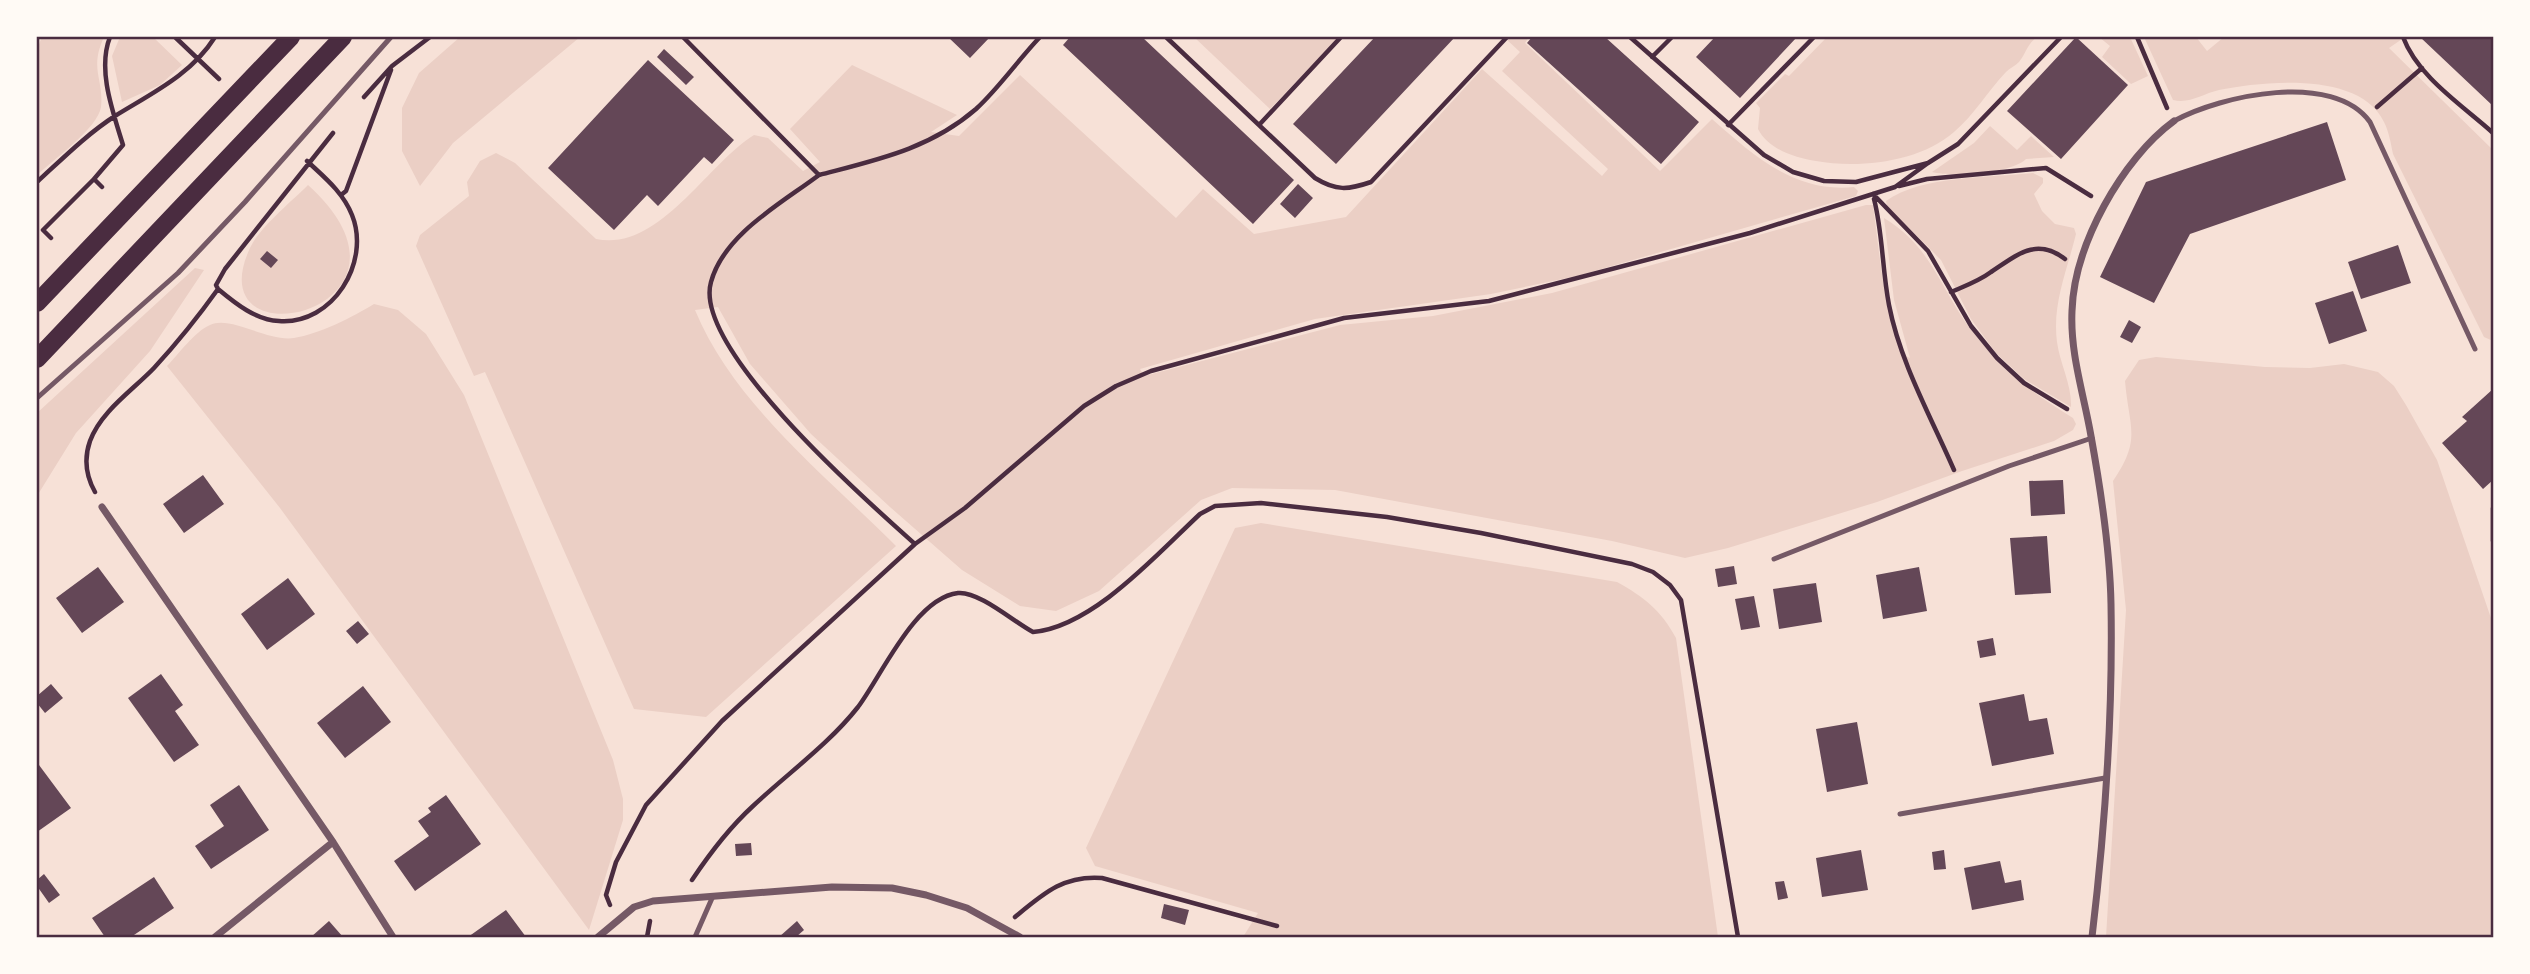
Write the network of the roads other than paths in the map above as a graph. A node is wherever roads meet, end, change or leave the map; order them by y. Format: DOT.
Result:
graph roads {
  1 [pos="292,37"];
  2 [pos="343,37"];
  3 [pos="391,37"];
  4 [pos="2174,121"];
  5 [pos="37,303"];
  6 [pos="2475,349"];
  7 [pos="37,359"];
  8 [pos="37,398"];
  9 [pos="2092,439"];
  10 [pos="102,507"];
  11 [pos="1774,559"];
  12 [pos="2105,778"];
  13 [pos="1900,814"];
  14 [pos="332,842"];
  15 [pos="713,896"];
  16 [pos="215,937"];
  17 [pos="393,937"];
  18 [pos="598,937"];
  19 [pos="695,937"];
  20 [pos="1020,937"];
  21 [pos="2092,937"];
  1 -- 5 [label="main road"];
  2 -- 7 [label="main road"];
  3 -- 8 [label="lane"];
  4 -- 6 [label="lane"];
  4 -- 9 [label="street"];
  9 -- 11 [label="lane"];
  9 -- 12 [label="street"];
  10 -- 14 [label="street"];
  12 -- 13 [label="lane"];
  12 -- 21 [label="street"];
  14 -- 16 [label="street"];
  14 -- 17 [label="street"];
  15 -- 18 [label="street"];
  15 -- 19 [label="lane"];
  15 -- 20 [label="street"];
}
